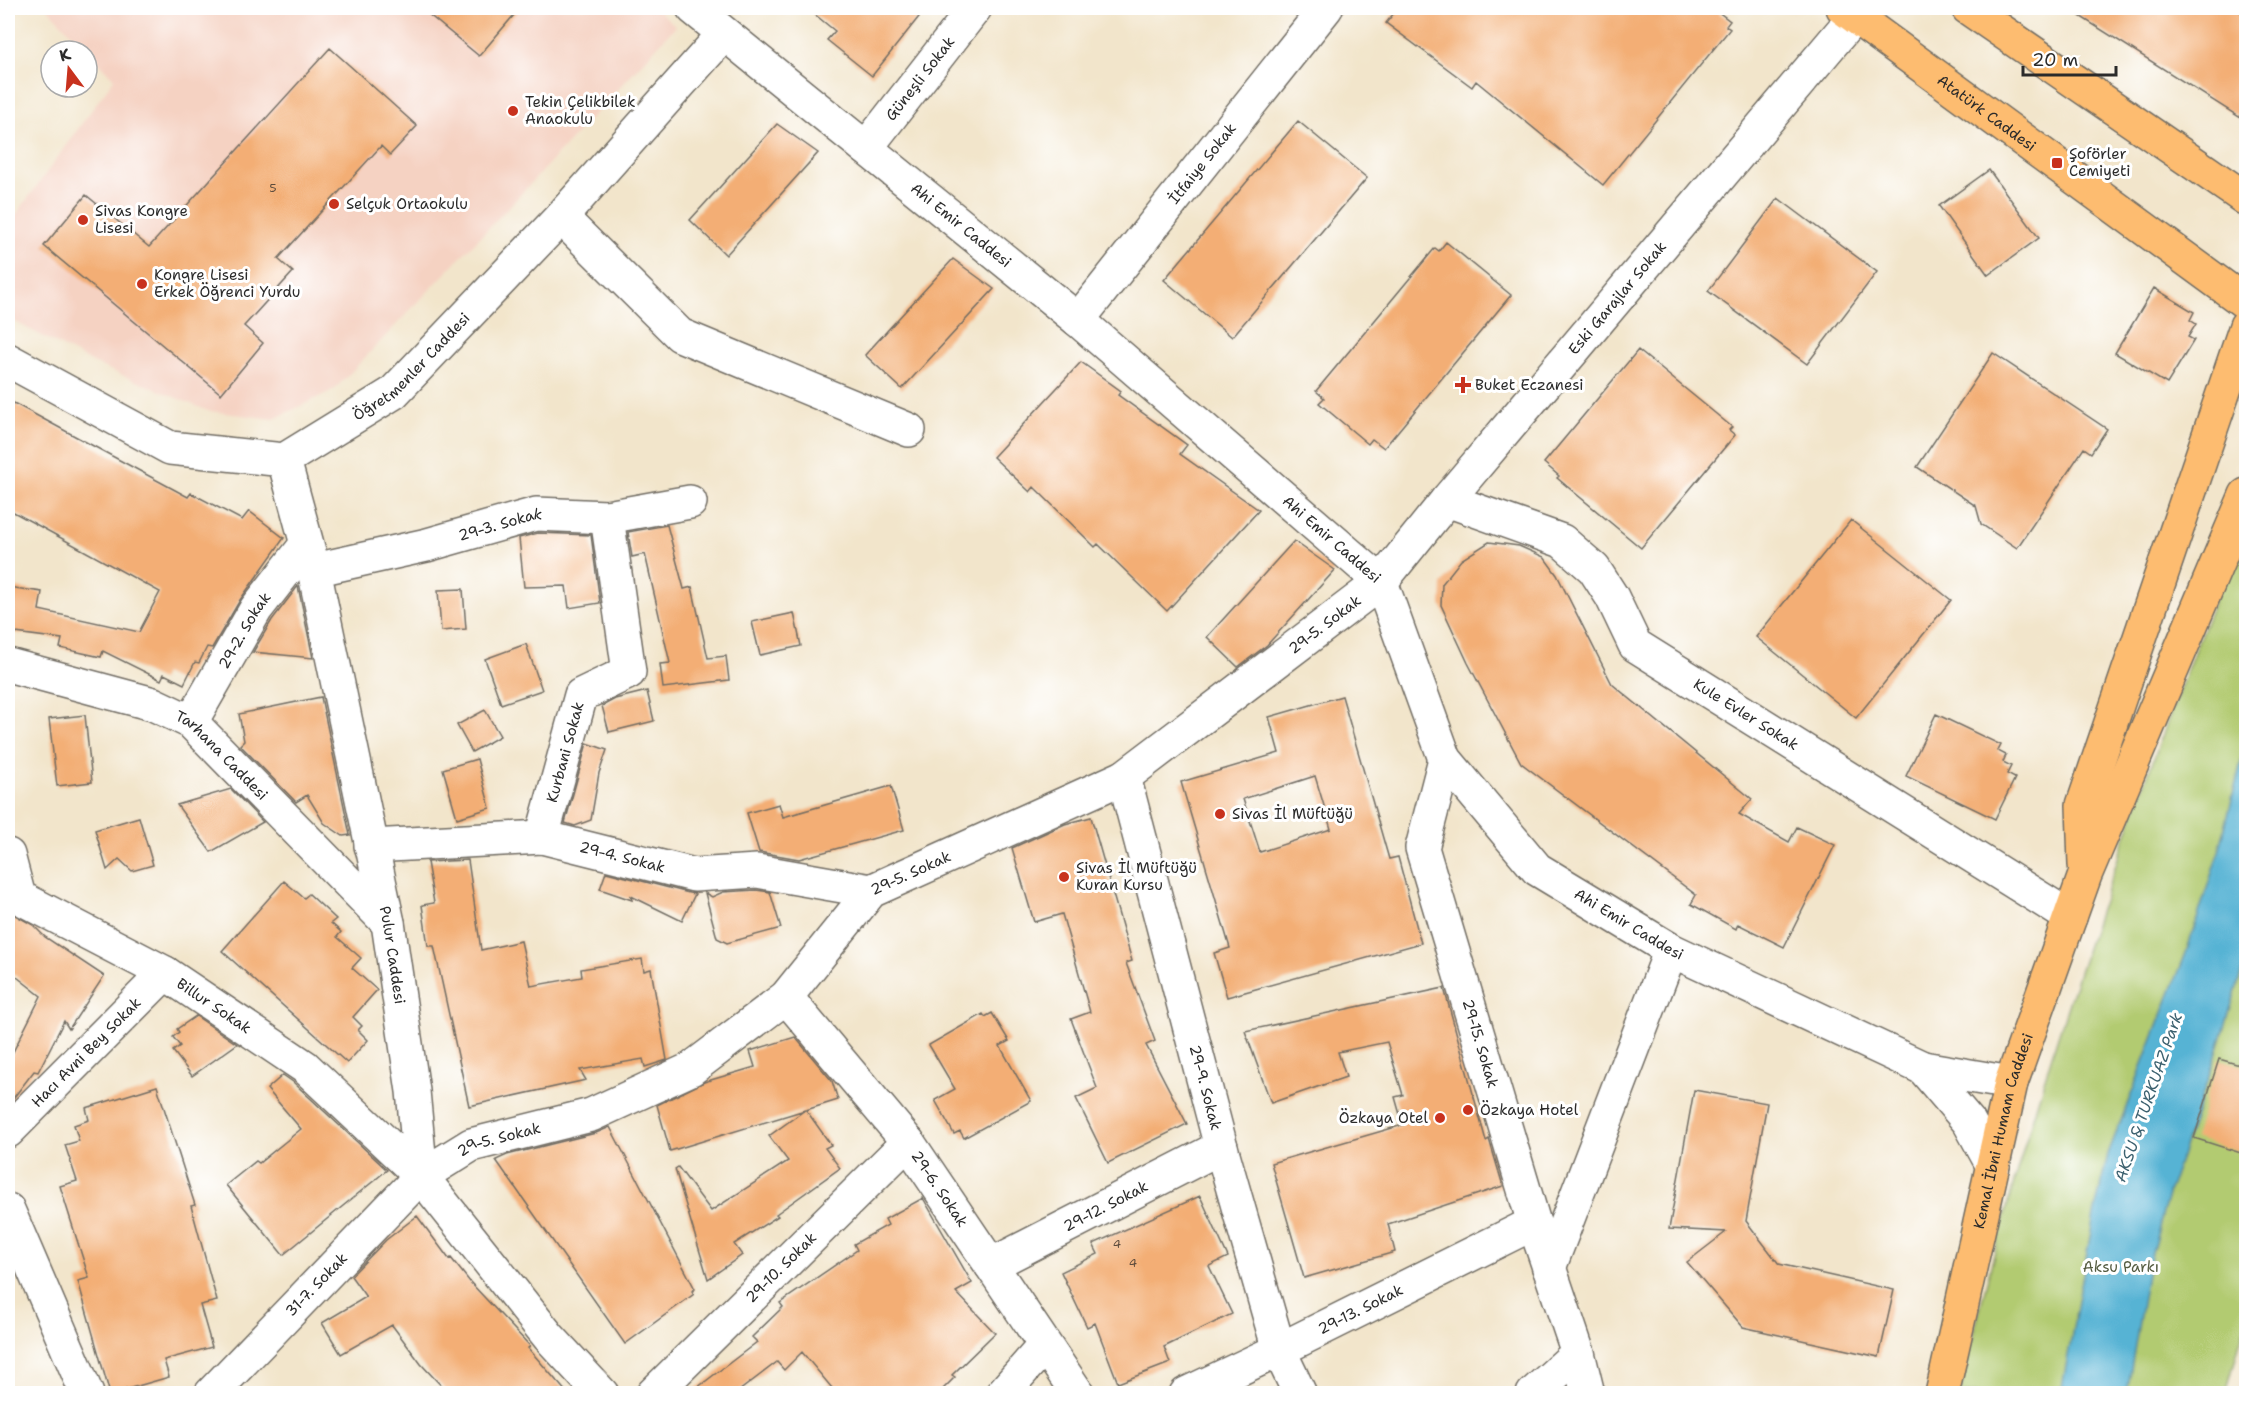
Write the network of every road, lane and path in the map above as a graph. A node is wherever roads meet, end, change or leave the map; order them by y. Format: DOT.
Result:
graph roads {
  1 [pos="693,8"];
  2 [pos="975,8"];
  3 [pos="1326,8"];
  4 [pos="1968,8"];
  5 [pos="1849,12"];
  6 [pos="724,34"];
  7 [pos="866,148"];
  8 [pos="2247,199"];
  9 [pos="561,217"];
  10 [pos="2247,303"];
  11 [pos="1078,320"];
  12 [pos="2247,326"];
  13 [pos="8,360"];
  14 [pos="909,430"];
  15 [pos="284,460"];
  16 [pos="2247,495"];
  17 [pos="1447,500"];
  18 [pos="690,502"];
  19 [pos="607,517"];
  20 [pos="310,558"];
  21 [pos="1381,582"];
  22 [pos="8,665"];
  23 [pos="191,722"];
  24 [pos="1445,759"];
  25 [pos="1124,777"];
  26 [pos="542,837"];
  27 [pos="371,846"];
  28 [pos="8,855"];
  29 [pos="2085,875"];
  30 [pos="871,891"];
  31 [pos="13,899"];
  32 [pos="2070,917"];
  33 [pos="388,923"];
  34 [pos="1671,950"];
  35 [pos="165,973"];
  36 [pos="786,997"];
  37 [pos="1923,1068"];
  38 [pos="2011,1083"];
  39 [pos="8,1131"];
  40 [pos="908,1142"];
  41 [pos="1221,1148"];
  42 [pos="1993,1166"];
  43 [pos="421,1176"];
  44 [pos="8,1210"];
  45 [pos="1534,1223"];
  46 [pos="991,1265"];
  47 [pos="1550,1268"];
  48 [pos="1044,1346"];
  49 [pos="1279,1350"];
  50 [pos="1578,1353"];
  51 [pos="83,1392"];
  52 [pos="212,1394"];
  53 [pos="602,1394"];
  54 [pos="653,1394"];
  55 [pos="1002,1394"];
  56 [pos="1078,1394"];
  57 [pos="1186,1394"];
  58 [pos="1300,1394"];
  59 [pos="1533,1394"];
  60 [pos="1588,1394"];
  61 [pos="1942,1394"];
  1 -- 6 [label="street, Ahi Emir Caddesi"];
  2 -- 7 [label="street, Güneşli Sokak"];
  3 -- 11 [label="street, İtfaiye Sokak"];
  4 -- 8 [label="main road"];
  5 -- 10 [label="main road, Atatürk Caddesi"];
  5 -- 17 [label="street, Eski Garajlar Sokak"];
  6 -- 7 [label="street, Ahi Emir Caddesi"];
  6 -- 9 [label="street, Öğretmenler Caddesi"];
  7 -- 11 [label="street, Ahi Emir Caddesi"];
  9 -- 14 [label="street"];
  9 -- 15 [label="street, Öğretmenler Caddesi"];
  11 -- 21 [label="street, Ahi Emir Caddesi"];
  12 -- 29 [label="main road"];
  13 -- 15 [label="street"];
  15 -- 20 [label="street, Pulur Caddesi"];
  16 -- 29 [label="main road, Kemal İbni Humam Caddesi"];
  17 -- 21 [label="street, Eski Garajlar Sokak"];
  17 -- 32 [label="street, Kule Evler Sokak"];
  18 -- 19 [label="street, 29-3. Sokak"];
  19 -- 20 [label="street, 29-3. Sokak"];
  19 -- 26 [label="street, Kurbani Sokak"];
  20 -- 23 [label="street, 29-2. Sokak"];
  20 -- 27 [label="street, Pulur Caddesi"];
  21 -- 24 [label="street, Ahi Emir Caddesi"];
  21 -- 25 [label="street, 29-5. Sokak"];
  22 -- 23 [label="street, Tarhana Caddesi"];
  23 -- 33 [label="street, Tarhana Caddesi"];
  24 -- 34 [label="street, Ahi Emir Caddesi"];
  24 -- 45 [label="street, 29-15. Sokak"];
  25 -- 30 [label="street, 29-5. Sokak"];
  25 -- 41 [label="street, 29-9. Sokak"];
  26 -- 27 [label="street, 29-4. Sokak"];
  26 -- 30 [label="street, 29-4. Sokak"];
  27 -- 33 [label="street, Pulur Caddesi"];
  28 -- 31 [label="street, Billur Sokak"];
  29 -- 32 [label="main road, Kemal İbni Humam Caddesi"];
  30 -- 36 [label="street, 29-5. Sokak"];
  31 -- 35 [label="street, Billur Sokak"];
  32 -- 38 [label="main road, Kemal İbni Humam Caddesi"];
  33 -- 43 [label="street, Pulur Caddesi"];
  34 -- 37 [label="street, Ahi Emir Caddesi"];
  34 -- 47 [label="street"];
  35 -- 39 [label="street, Hacı Avni Bey Sokak"];
  35 -- 43 [label="street, Billur Sokak"];
  36 -- 40 [label="street, 29-6. Sokak"];
  36 -- 43 [label="street, 29-5. Sokak"];
  37 -- 38 [label="street, Ahi Emir Caddesi"];
  37 -- 42 [label="street, Ahi Emir Caddesi"];
  38 -- 42 [label="main road, Kemal İbni Humam Caddesi"];
  40 -- 46 [label="street, 29-6. Sokak"];
  40 -- 54 [label="street, 29-10. Sokak"];
  41 -- 46 [label="street, 29-12. Sokak"];
  41 -- 49 [label="street, 29-9. Sokak"];
  42 -- 61 [label="main road, Kemal İbni Humam Caddesi"];
  43 -- 52 [label="street, 31-7. Sokak"];
  43 -- 53 [label="street"];
  44 -- 51 [label="street"];
  45 -- 47 [label="street, 29-15. Sokak"];
  45 -- 49 [label="street, 29-13. Sokak"];
  46 -- 48 [label="street, 29-6. Sokak"];
  47 -- 50 [label="street, 29-15. Sokak"];
  48 -- 55 [label="street"];
  48 -- 56 [label="street, 29-6. Sokak"];
  49 -- 57 [label="street, 29-13. Sokak"];
  49 -- 58 [label="street, 29-9. Sokak"];
  50 -- 59 [label="street"];
  50 -- 60 [label="street, 29-15. Sokak"];
}
